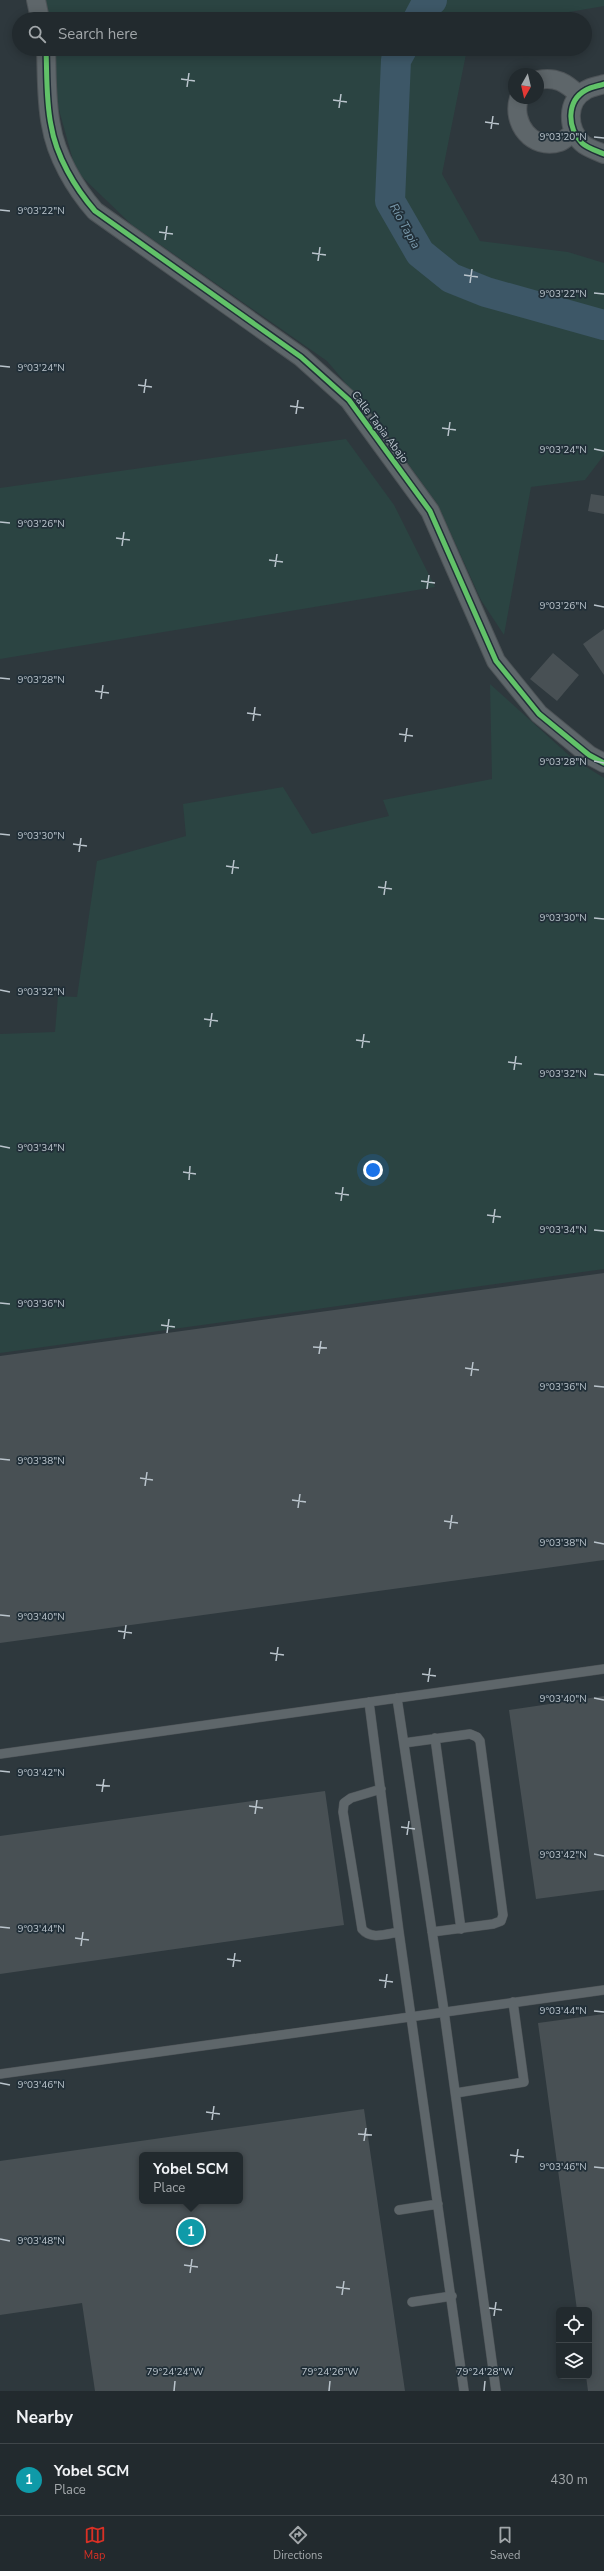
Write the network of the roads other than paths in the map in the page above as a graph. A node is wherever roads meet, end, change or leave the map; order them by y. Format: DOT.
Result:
graph roads {
  1 [pos="36,0"];
  2 [pos="39,12"];
  3 [pos="46,56"];
  4 [pos="544,79"];
  5 [pos="604,84"];
  6 [pos="579,95"];
  7 [pos="517,104"];
  8 [pos="573,133"];
  9 [pos="604,154"];
  10 [pos="604,763"];
  11 [pos="604,1669"];
  12 [pos="397,1698"];
  13 [pos="369,1702"];
  14 [pos="435,1738"];
  15 [pos="404,1743"];
  16 [pos="0,1754"];
  17 [pos="381,1789"];
  18 [pos="461,1929"];
  19 [pos="399,1932"];
  20 [pos="432,1932"];
  21 [pos="604,1990"];
  22 [pos="513,2002"];
  23 [pos="444,2011"];
  24 [pos="411,2015"];
  25 [pos="0,2074"];
  26 [pos="456,2092"];
  27 [pos="438,2204"];
  28 [pos="399,2210"];
  29 [pos="452,2296"];
  30 [pos="412,2302"];
  31 [pos="464,2391"];
  32 [pos="496,2391"];
  1 -- 2 [label="street"];
  3 -- 10 [label="street, Calle Tapia Abajo"];
  4 -- 6 [label="street"];
  5 -- 6 [label="street"];
  6 -- 8 [label="street"];
  7 -- 8 [label="street"];
  8 -- 9 [label="street"];
  11 -- 12 [label="lane"];
  12 -- 13 [label="lane"];
  12 -- 15 [label="lane"];
  13 -- 16 [label="lane"];
  13 -- 17 [label="lane"];
  14 -- 15 [label="lane"];
  14 -- 18 [label="lane"];
  14 -- 18 [label="lane"];
  15 -- 20 [label="lane"];
  17 -- 19 [label="lane"];
  17 -- 19 [label="lane"];
  18 -- 20 [label="lane"];
  19 -- 24 [label="lane"];
  20 -- 23 [label="lane"];
  21 -- 22 [label="lane"];
  22 -- 23 [label="lane"];
  22 -- 26 [label="lane"];
  23 -- 24 [label="lane"];
  23 -- 26 [label="lane"];
  24 -- 25 [label="lane"];
  24 -- 27 [label="lane"];
  26 -- 32 [label="lane"];
  27 -- 28 [label="lane"];
  27 -- 29 [label="lane"];
  29 -- 30 [label="lane"];
  29 -- 31 [label="lane"];
}
